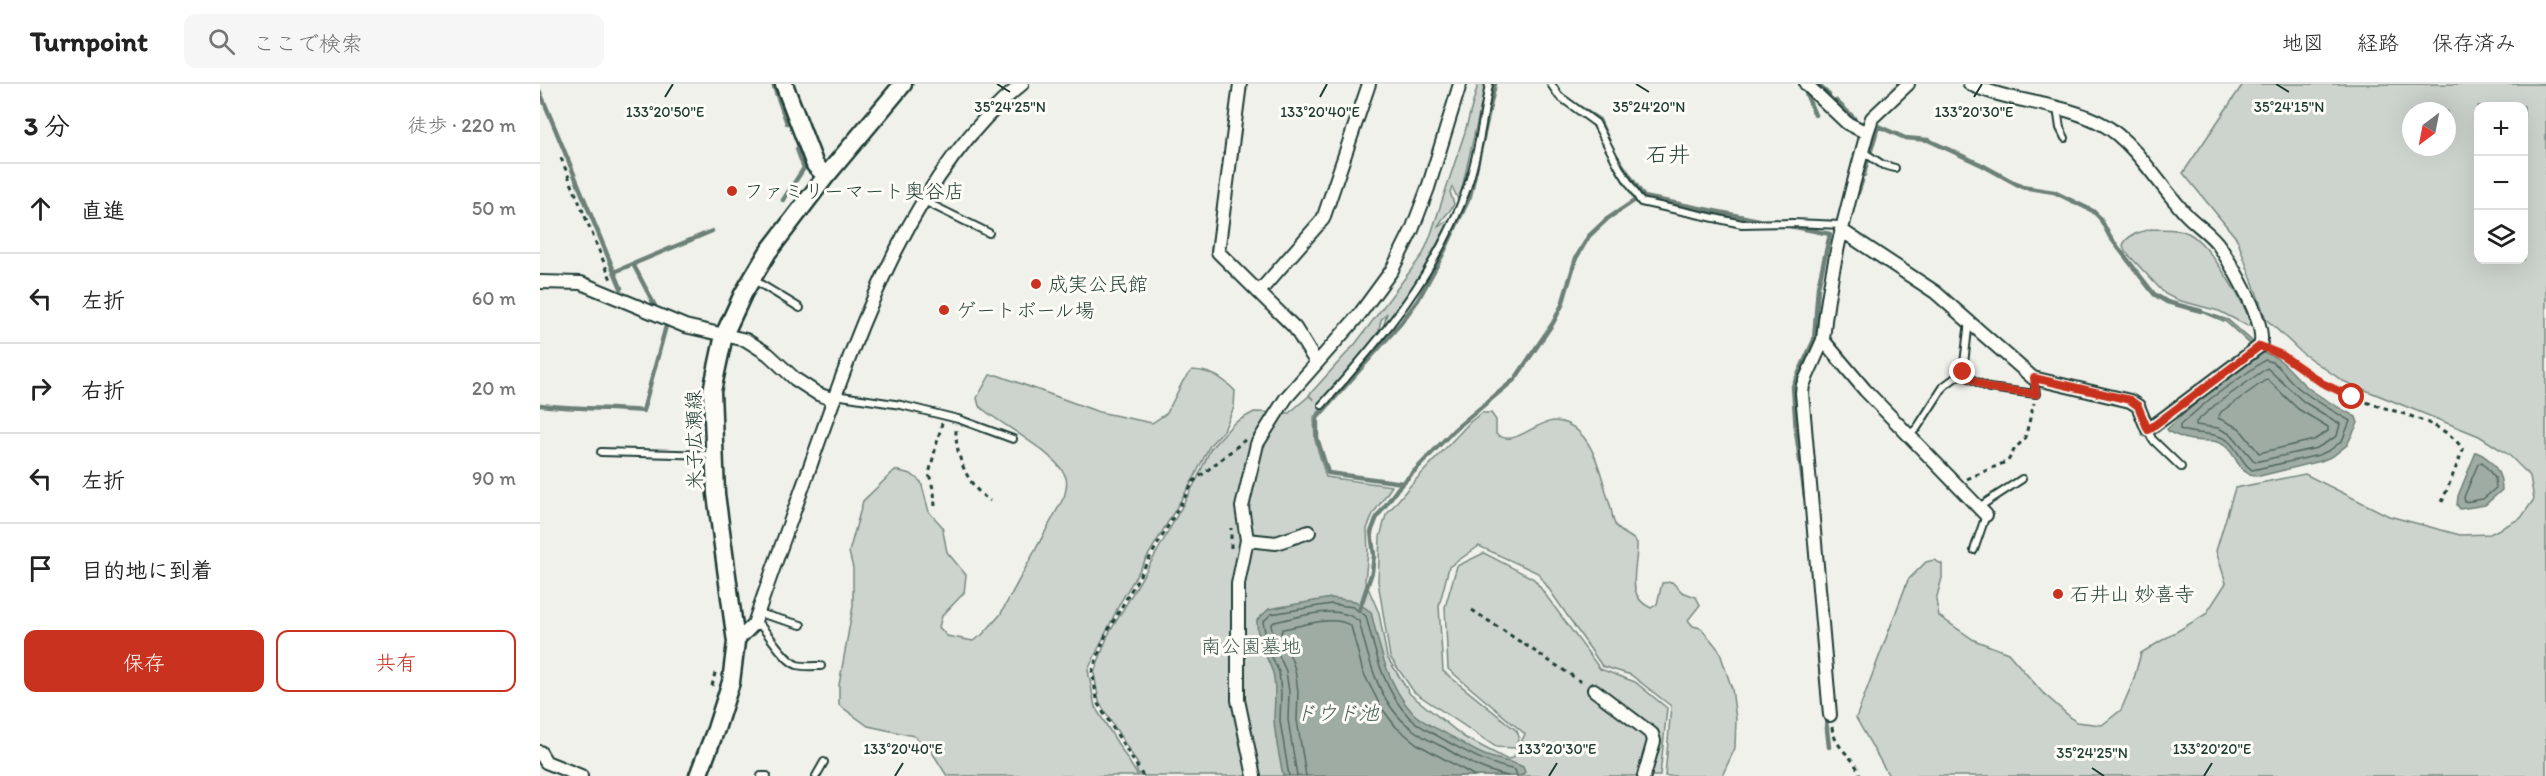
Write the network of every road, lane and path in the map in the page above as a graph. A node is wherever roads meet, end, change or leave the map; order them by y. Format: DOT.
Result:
graph roads {
  1 [pos="784,84"];
  2 [pos="903,84"];
  3 [pos="1022,84"];
  4 [pos="1240,84"];
  5 [pos="1369,84"];
  6 [pos="1460,84"];
  7 [pos="1489,84"];
  8 [pos="1551,84"];
  9 [pos="1806,84"];
  10 [pos="1908,84"];
  11 [pos="1970,84"];
  12 [pos="2057,108"];
  13 [pos="1867,133"];
  14 [pos="2065,138"];
  15 [pos="1862,151"];
  16 [pos="561,158"];
  17 [pos="1894,168"];
  18 [pos="826,176"];
  19 [pos="924,201"];
  20 [pos="1841,228"];
  21 [pos="989,233"];
  22 [pos="752,279"];
  23 [pos="540,282"];
  24 [pos="1259,292"];
  25 [pos="615,298"];
  26 [pos="800,308"];
  27 [pos="1969,320"];
  28 [pos="724,335"];
  29 [pos="1823,339"];
  30 [pos="2260,346"];
  31 [pos="1316,362"];
  32 [pos="1961,374"];
  33 [pos="2034,378"];
  34 [pos="2036,394"];
  35 [pos="834,398"];
  36 [pos="1322,405"];
  37 [pos="944,416"];
  38 [pos="957,419"];
  39 [pos="2148,430"];
  40 [pos="1909,435"];
  41 [pos="1249,438"];
  42 [pos="1013,439"];
  43 [pos="602,452"];
  44 [pos="714,456"];
  45 [pos="2181,467"];
  46 [pos="2022,479"];
  47 [pos="1958,485"];
  48 [pos="990,501"];
  49 [pos="2442,502"];
  50 [pos="935,506"];
  51 [pos="1983,511"];
  52 [pos="1309,532"];
  53 [pos="1247,540"];
  54 [pos="1974,550"];
  55 [pos="1472,610"];
  56 [pos="756,617"];
  57 [pos="801,625"];
  58 [pos="736,642"];
  59 [pos="821,666"];
  60 [pos="1594,690"];
  61 [pos="1830,715"];
  62 [pos="542,759"];
  63 [pos="824,762"];
  64 [pos="703,774"];
  65 [pos="581,776"];
  66 [pos="761,776"];
  67 [pos="767,776"];
  68 [pos="816,776"];
  69 [pos="1143,776"];
  70 [pos="1254,776"];
  71 [pos="1644,776"];
  72 [pos="1860,776"];
  1 -- 18 [label="main road"];
  2 -- 18 [label="main road, 米子広瀬線"];
  3 -- 19 [label="street"];
  4 -- 24 [label="street"];
  5 -- 24 [label="street"];
  6 -- 31 [label="street"];
  7 -- 36 [label="lane"];
  8 -- 20 [label="lane"];
  9 -- 13 [label="street"];
  10 -- 13 [label="street"];
  11 -- 12 [label="street"];
  12 -- 14 [label="lane"];
  12 -- 30 [label="street"];
  13 -- 15 [label="street"];
  15 -- 17 [label="lane"];
  15 -- 20 [label="street"];
  16 -- 25 [label="path"];
  18 -- 22 [label="main road, 米子広瀬線"];
  19 -- 21 [label="lane"];
  19 -- 35 [label="street"];
  20 -- 27 [label="street"];
  20 -- 29 [label="street"];
  22 -- 26 [label="lane"];
  22 -- 28 [label="main road, 米子広瀬線"];
  23 -- 25 [label="street"];
  24 -- 31 [label="street"];
  25 -- 28 [label="street"];
  27 -- 32 [label="lane"];
  27 -- 33 [label="street"];
  28 -- 35 [label="street"];
  28 -- 44 [label="main road, 米子広瀬線"];
  29 -- 40 [label="street"];
  29 -- 61 [label="street"];
  30 -- 39 [label="street"];
  30 -- 49 [label="path"];
  31 -- 53 [label="street"];
  32 -- 34 [label="lane"];
  32 -- 40 [label="lane"];
  33 -- 34 [label="lane"];
  33 -- 39 [label="street"];
  34 -- 47 [label="path"];
  35 -- 37 [label="lane"];
  35 -- 56 [label="street"];
  37 -- 38 [label="lane"];
  37 -- 50 [label="path"];
  38 -- 42 [label="lane"];
  38 -- 48 [label="path"];
  39 -- 45 [label="lane"];
  40 -- 47 [label="street"];
  41 -- 69 [label="path"];
  43 -- 44 [label="lane"];
  44 -- 58 [label="main road, 米子広瀬線"];
  46 -- 51 [label="lane"];
  47 -- 51 [label="street"];
  51 -- 54 [label="lane"];
  52 -- 53 [label="street"];
  53 -- 70 [label="street"];
  55 -- 60 [label="path"];
  56 -- 57 [label="lane"];
  56 -- 58 [label="street"];
  56 -- 59 [label="lane"];
  58 -- 64 [label="main road, 米子広瀬線"];
  60 -- 71 [label="street"];
  61 -- 72 [label="path"];
  62 -- 65 [label="street"];
  63 -- 68 [label="lane"];
  66 -- 67 [label="lane"];
}
